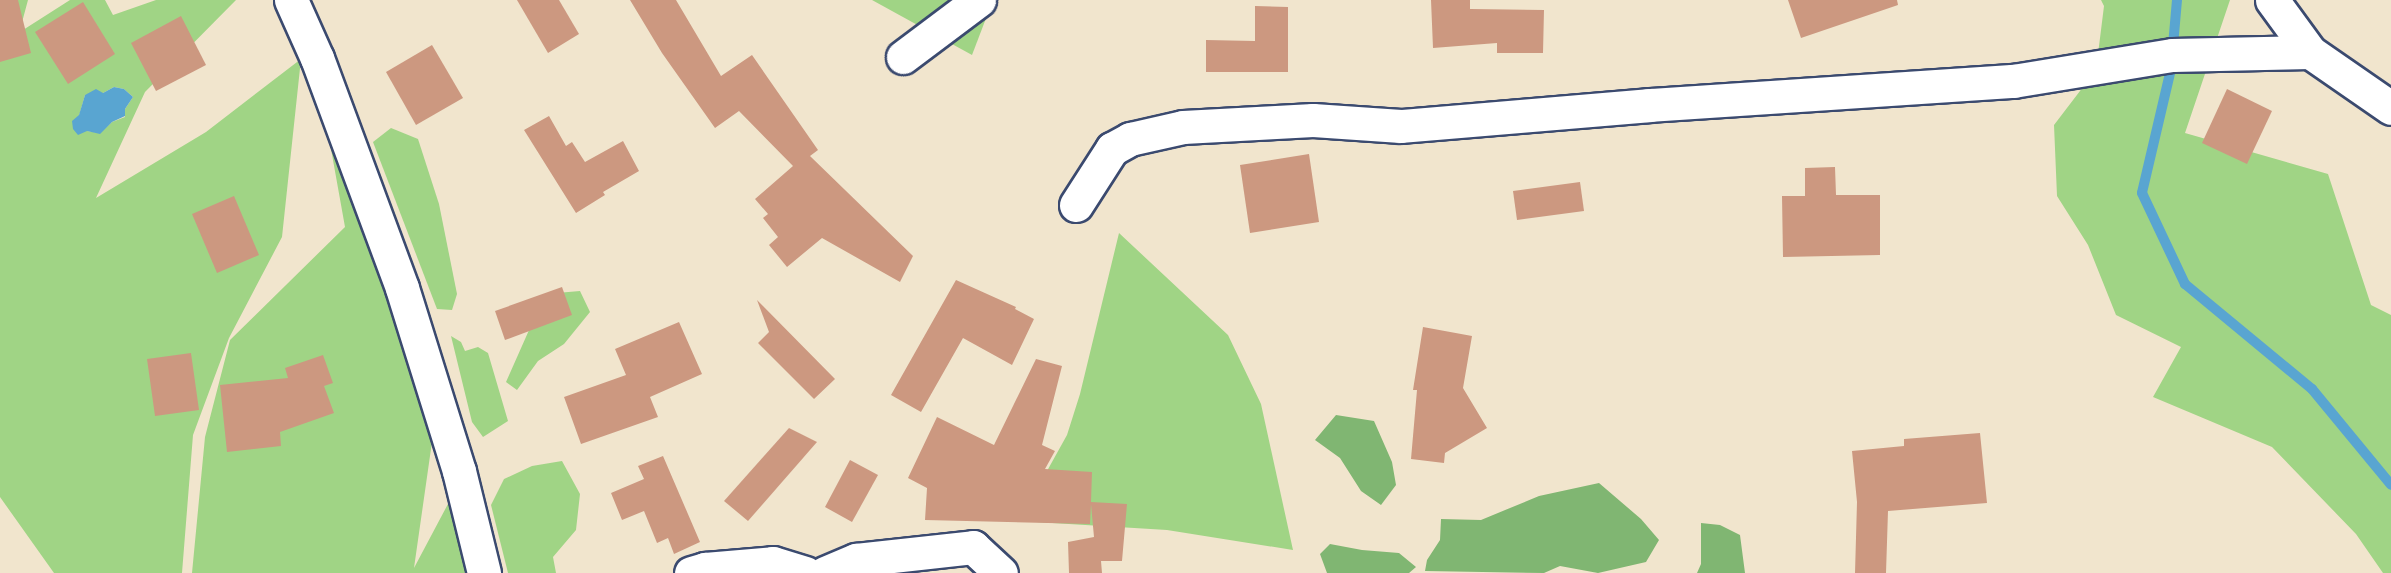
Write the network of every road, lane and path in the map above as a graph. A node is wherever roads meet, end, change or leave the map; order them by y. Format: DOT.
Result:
graph roads {
  1 [pos="291,0"];
  2 [pos="979,0"];
  3 [pos="2272,0"];
  4 [pos="2310,52"];
  5 [pos="903,57"];
  6 [pos="2391,108"];
  7 [pos="1076,205"];
  8 [pos="484,573"];
  9 [pos="691,573"];
  10 [pos="805,573"];
  11 [pos="825,573"];
  12 [pos="1000,573"];
  1 -- 8 [label="street"];
  2 -- 5 [label="street"];
  3 -- 4 [label="street"];
  4 -- 6 [label="street"];
  4 -- 7 [label="street"];
  9 -- 10 [label="street"];
  11 -- 12 [label="street"];
}
